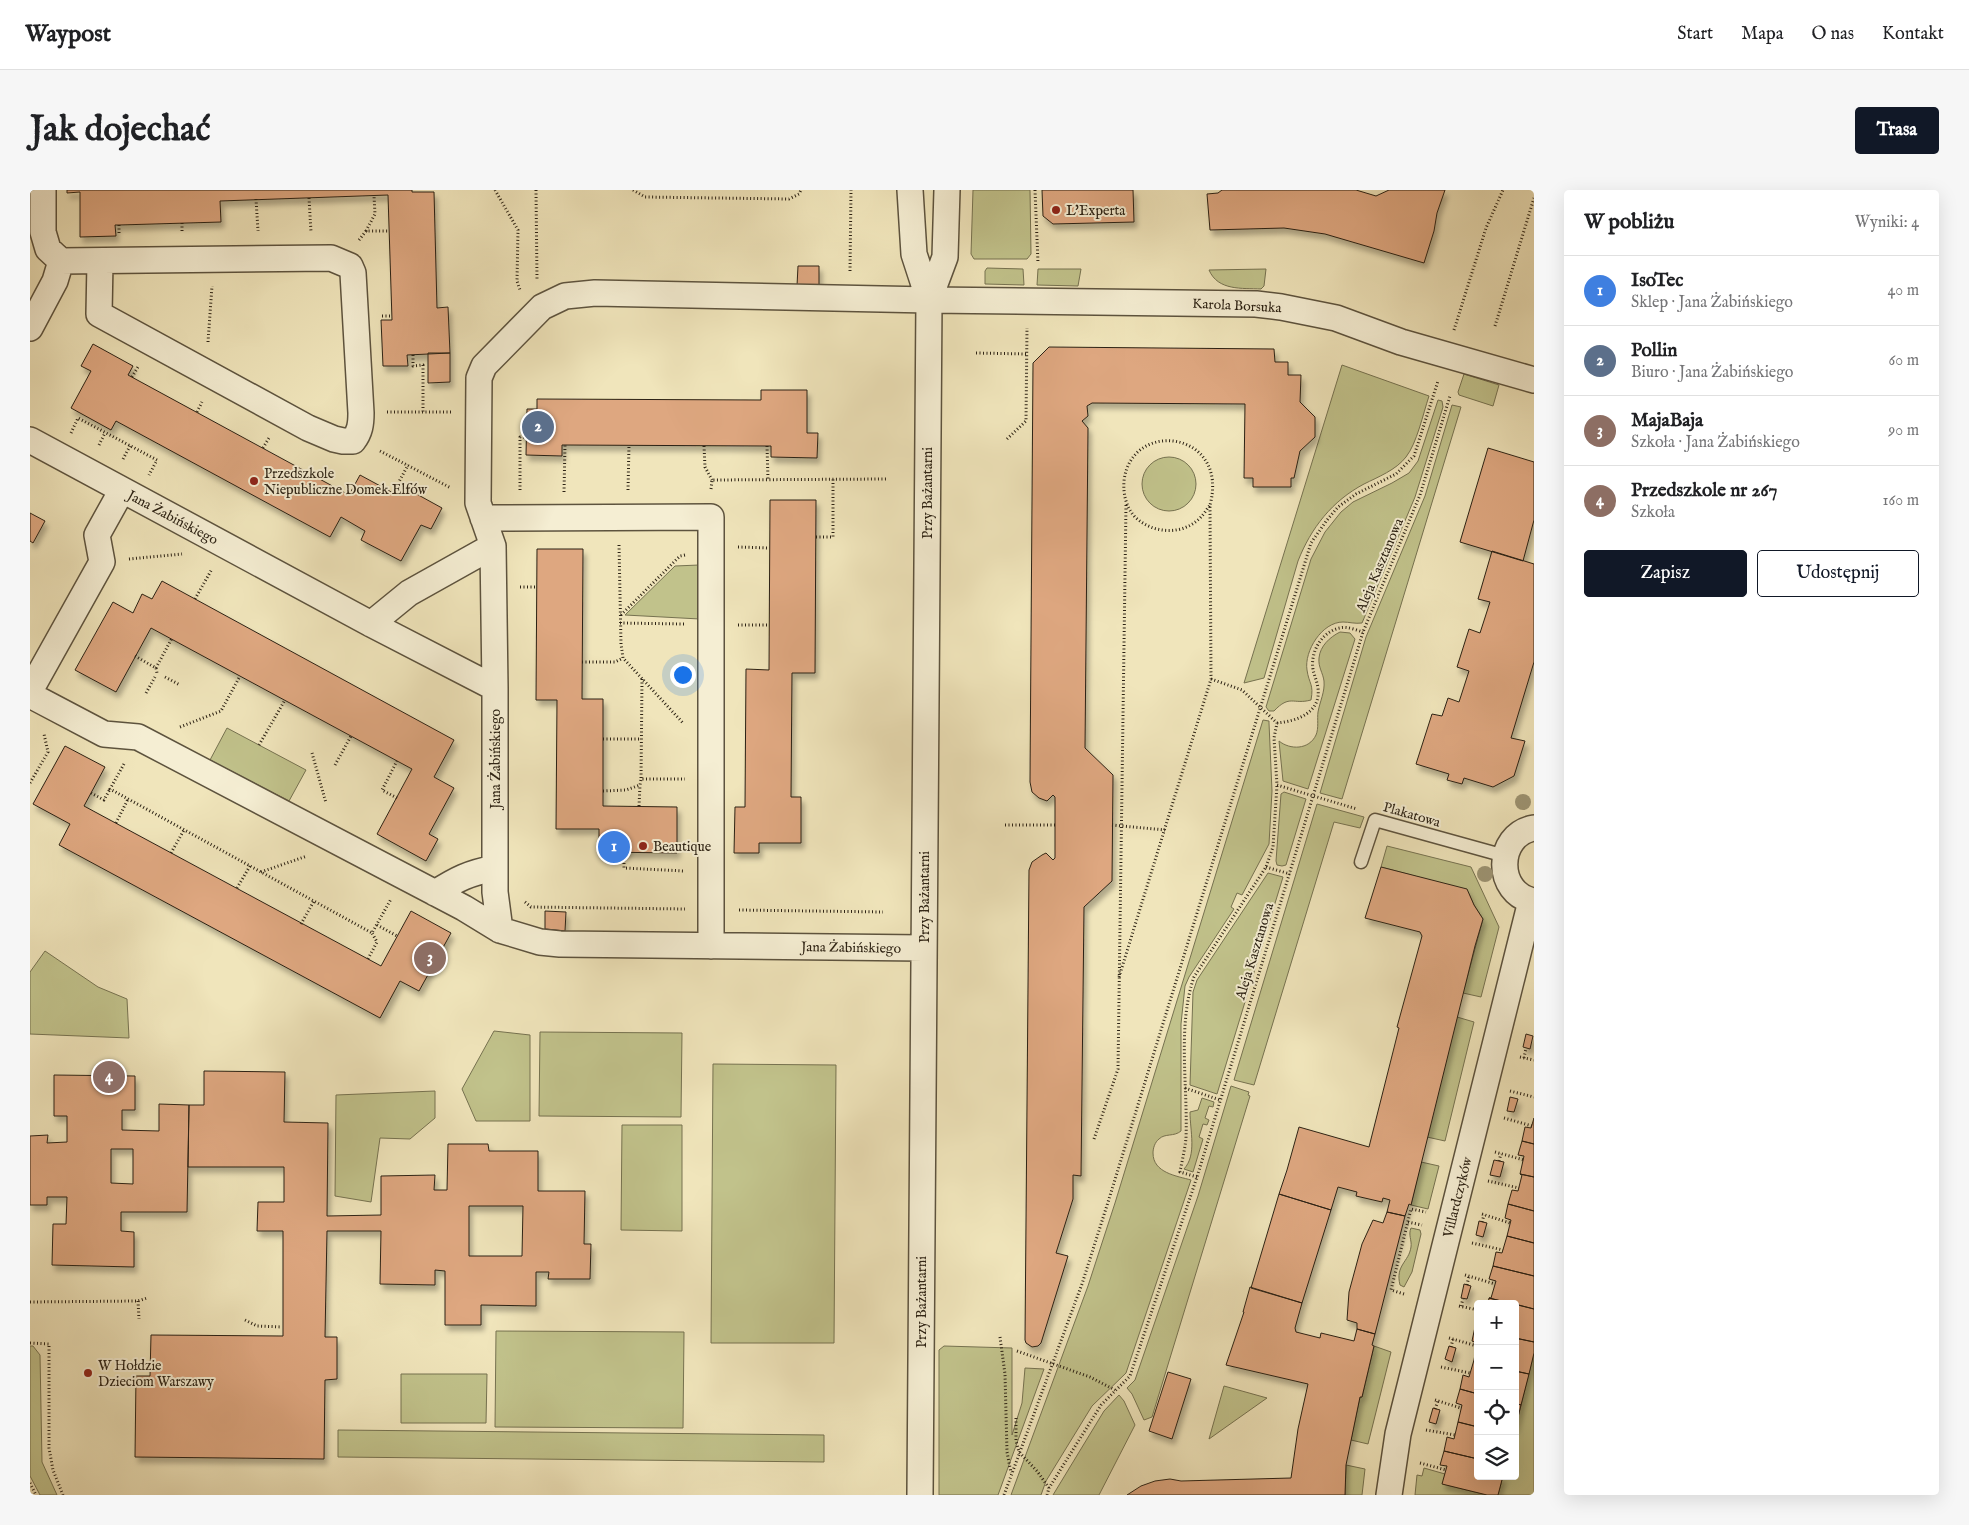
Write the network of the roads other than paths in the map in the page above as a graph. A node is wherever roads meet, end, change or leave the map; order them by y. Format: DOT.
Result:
graph roads {
  1 [pos="43,190"];
  2 [pos="910,190"];
  3 [pos="946,190"];
  4 [pos="61,261"];
  5 [pos="100,262"];
  6 [pos="929,300"];
  7 [pos="30,328"];
  8 [pos="1534,380"];
  9 [pos="30,440"];
  10 [pos="122,490"];
  11 [pos="481,510"];
  12 [pos="493,546"];
  13 [pos="371,624"];
  14 [pos="494,688"];
  15 [pos="30,691"];
  16 [pos="30,695"];
  17 [pos="1534,828"];
  18 [pos="1505,856"];
  19 [pos="1361,862"];
  20 [pos="495,868"];
  21 [pos="435,893"];
  22 [pos="1532,901"];
  23 [pos="500,930"];
  24 [pos="711,946"];
  25 [pos="923,948"];
  26 [pos="920,1495"];
  27 [pos="1389,1495"];
  1 -- 4 [label="street"];
  2 -- 6 [label="street, Przy Bażantarni"];
  3 -- 6 [label="street, Przy Bażantarni"];
  4 -- 5 [label="street"];
  4 -- 7 [label="street"];
  5 -- 5 [label="street"];
  6 -- 8 [label="street, Karola Borsuka"];
  6 -- 11 [label="street, Karola Borsuka"];
  6 -- 25 [label="street, Przy Bażantarni"];
  9 -- 10 [label="street, Jana Żabińskiego"];
  10 -- 13 [label="street, Jana Żabińskiego"];
  10 -- 15 [label="street"];
  11 -- 12 [label="street"];
  11 -- 24 [label="street"];
  12 -- 13 [label="street"];
  12 -- 14 [label="street"];
  13 -- 14 [label="street, Jana Żabińskiego"];
  14 -- 20 [label="street, Jana Żabińskiego"];
  16 -- 21 [label="street"];
  17 -- 18 [label="street"];
  18 -- 19 [label="lane, Plakatowa"];
  18 -- 22 [label="street"];
  20 -- 21 [label="street"];
  20 -- 23 [label="street, Jana Żabińskiego"];
  21 -- 23 [label="street"];
  22 -- 27 [label="street, Villardczyków"];
  23 -- 24 [label="street, Jana Żabińskiego"];
  24 -- 25 [label="street, Jana Żabińskiego"];
  25 -- 26 [label="street, Przy Bażantarni"];
}
